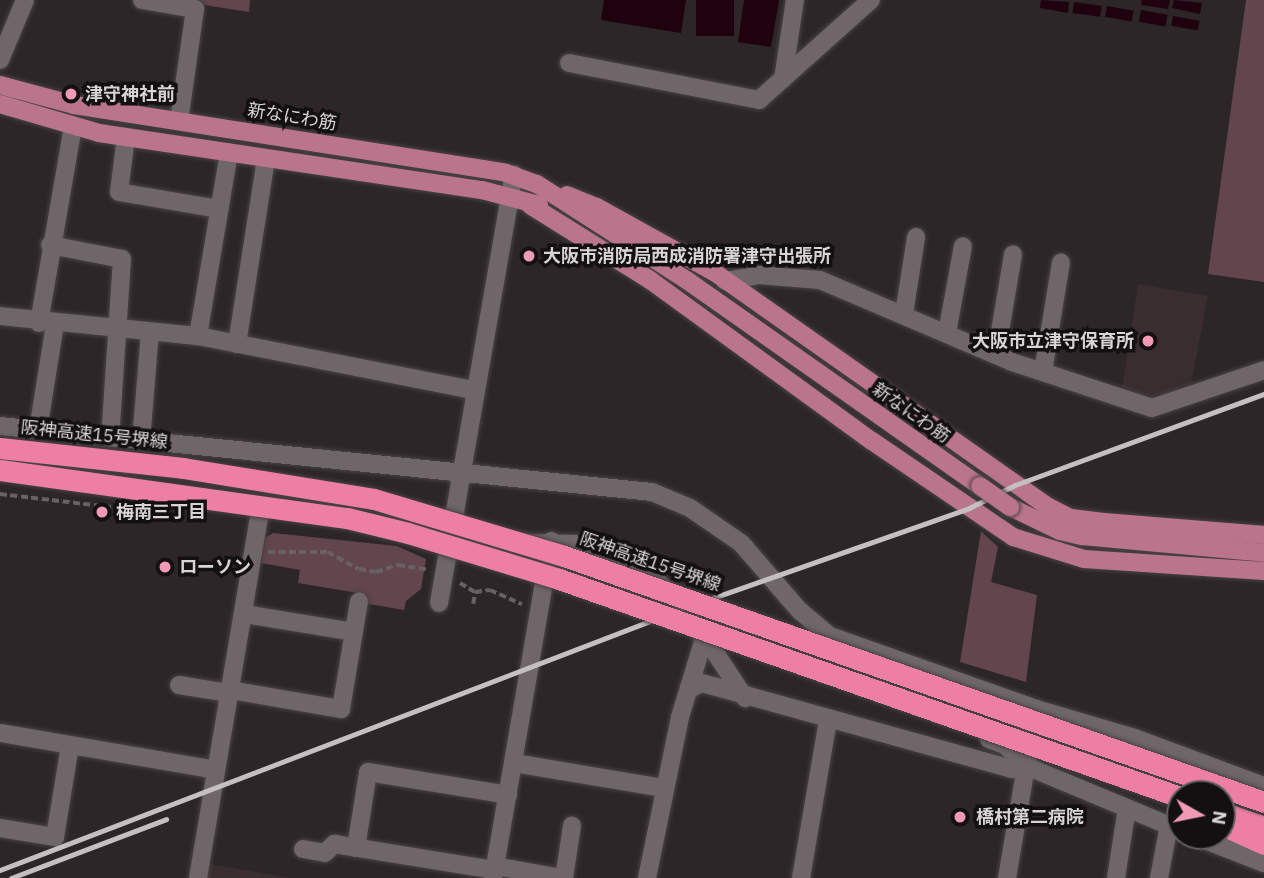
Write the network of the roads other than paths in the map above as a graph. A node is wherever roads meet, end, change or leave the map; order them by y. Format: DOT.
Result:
graph roads {
  1 [pos="25,0"];
  2 [pos="142,0"];
  3 [pos="795,0"];
  4 [pos="871,0"];
  5 [pos="0,60"];
  6 [pos="569,63"];
  7 [pos="783,79"];
  8 [pos="0,85"];
  9 [pos="0,104"];
  10 [pos="179,121"];
  11 [pos="74,127"];
  12 [pos="126,137"];
  13 [pos="229,153"];
  14 [pos="266,158"];
  15 [pos="514,175"];
  16 [pos="537,184"];
  17 [pos="508,196"];
  18 [pos="530,205"];
  19 [pos="570,208"];
  20 [pos="220,209"];
  21 [pos="916,237"];
  22 [pos="50,245"];
  23 [pos="963,246"];
  24 [pos="1013,254"];
  25 [pos="1060,262"];
  26 [pos="725,281"];
  27 [pos="904,314"];
  28 [pos="0,316"];
  29 [pos="47,323"];
  30 [pos="117,329"];
  31 [pos="150,332"];
  32 [pos="947,333"];
  33 [pos="198,336"];
  34 [pos="237,344"];
  35 [pos="996,355"];
  36 [pos="1264,370"];
  37 [pos="1043,372"];
  38 [pos="474,390"];
  39 [pos="0,426"];
  40 [pos="37,430"];
  41 [pos="110,438"];
  42 [pos="141,441"];
  43 [pos="0,448"];
  44 [pos="0,470"];
  45 [pos="461,474"];
  46 [pos="0,480"];
  47 [pos="260,513"];
  48 [pos="1264,535"];
  49 [pos="551,541"];
  50 [pos="450,542"];
  51 [pos="1264,553"];
  52 [pos="1264,571"];
  53 [pos="359,602"];
  54 [pos="439,603"];
  55 [pos="244,614"];
  56 [pos="354,632"];
  57 [pos="705,635"];
  58 [pos="179,685"];
  59 [pos="689,689"];
  60 [pos="230,692"];
  61 [pos="745,698"];
  62 [pos="931,709"];
  63 [pos="1036,709"];
  64 [pos="828,720"];
  65 [pos="0,733"];
  66 [pos="70,745"];
  67 [pos="514,763"];
  68 [pos="1026,766"];
  69 [pos="216,770"];
  70 [pos="1264,786"];
  71 [pos="664,788"];
  72 [pos="1166,792"];
  73 [pos="508,795"];
  74 [pos="1166,801"];
  75 [pos="1264,802"];
  76 [pos="1127,808"];
  77 [pos="1236,817"];
  78 [pos="1166,824"];
  79 [pos="572,826"];
  80 [pos="1264,827"];
  81 [pos="0,828"];
  82 [pos="1236,831"];
  83 [pos="1264,844"];
  84 [pos="356,848"];
  85 [pos="303,849"];
  86 [pos="1167,850"];
  87 [pos="1231,850"];
  88 [pos="1264,863"];
  89 [pos="494,872"];
  90 [pos="198,878"];
  91 [pos="563,878"];
  92 [pos="647,878"];
  93 [pos="802,878"];
  94 [pos="1007,878"];
  95 [pos="1116,878"];
  96 [pos="1159,878"];
  1 -- 5 [label="street"];
  2 -- 10 [label="street"];
  3 -- 7 [label="street"];
  4 -- 7 [label="street"];
  6 -- 7 [label="street"];
  8 -- 10 [label="main road, 新なにわ筋"];
  9 -- 11 [label="main road, 新なにわ筋"];
  10 -- 15 [label="main road, 新なにわ筋"];
  11 -- 12 [label="main road, 新なにわ筋"];
  11 -- 22 [label="street"];
  12 -- 13 [label="main road, 新なにわ筋"];
  12 -- 20 [label="street"];
  13 -- 14 [label="main road, 新なにわ筋"];
  13 -- 20 [label="street"];
  14 -- 17 [label="main road, 新なにわ筋"];
  14 -- 34 [label="street"];
  15 -- 16 [label="main road, 新なにわ筋"];
  15 -- 17 [label="street"];
  16 -- 19 [label="main road, 新なにわ筋"];
  16 -- 26 [label="main road"];
  17 -- 18 [label="main road, 新なにわ筋"];
  17 -- 38 [label="street"];
  18 -- 19 [label="main road, 新なにわ筋"];
  18 -- 52 [label="main road"];
  19 -- 51 [label="main road, 新なにわ筋, bridge"];
  20 -- 33 [label="street"];
  21 -- 27 [label="street"];
  22 -- 29 [label="street"];
  22 -- 30 [label="street"];
  23 -- 32 [label="street"];
  24 -- 35 [label="street"];
  25 -- 37 [label="street"];
  26 -- 27 [label="street"];
  26 -- 48 [label="main road"];
  27 -- 32 [label="street"];
  28 -- 29 [label="street"];
  29 -- 30 [label="street"];
  29 -- 40 [label="street"];
  30 -- 31 [label="street"];
  30 -- 41 [label="street"];
  31 -- 33 [label="street"];
  31 -- 42 [label="street"];
  32 -- 35 [label="street"];
  33 -- 34 [label="street"];
  34 -- 38 [label="street"];
  35 -- 37 [label="street"];
  36 -- 37 [label="street"];
  38 -- 45 [label="street"];
  39 -- 40 [label="street"];
  40 -- 41 [label="street"];
  41 -- 42 [label="street"];
  42 -- 45 [label="street"];
  43 -- 75 [label="highway, 阪神高速15号堺線, bridge"];
  44 -- 62 [label="highway, bridge"];
  45 -- 50 [label="street"];
  45 -- 63 [label="street"];
  46 -- 47 [label="street"];
  47 -- 50 [label="street"];
  47 -- 55 [label="street"];
  49 -- 50 [label="street"];
  49 -- 57 [label="street"];
  49 -- 67 [label="street"];
  50 -- 54 [label="street"];
  53 -- 56 [label="street"];
  55 -- 56 [label="street"];
  55 -- 60 [label="street"];
  56 -- 60 [label="street"];
  57 -- 59 [label="street"];
  57 -- 61 [label="street"];
  57 -- 68 [label="street"];
  58 -- 60 [label="street"];
  59 -- 61 [label="street"];
  59 -- 71 [label="street"];
  60 -- 69 [label="street"];
  61 -- 64 [label="street"];
  62 -- 72 [label="highway, bridge"];
  62 -- 74 [label="highway, bridge"];
  63 -- 68 [label="street"];
  63 -- 70 [label="street"];
  64 -- 68 [label="street"];
  64 -- 93 [label="street"];
  65 -- 66 [label="street"];
  66 -- 69 [label="street"];
  66 -- 81 [label="street"];
  67 -- 71 [label="street"];
  67 -- 73 [label="street"];
  68 -- 76 [label="street"];
  68 -- 94 [label="street"];
  69 -- 90 [label="street"];
  71 -- 92 [label="street"];
  73 -- 84 [label="street"];
  73 -- 89 [label="street"];
  76 -- 78 [label="street"];
  76 -- 95 [label="street"];
  77 -- 80 [label="highway"];
  79 -- 91 [label="street"];
  82 -- 83 [label="highway"];
  84 -- 85 [label="street"];
  84 -- 89 [label="street"];
  86 -- 96 [label="street"];
  87 -- 88 [label="street"];
  89 -- 91 [label="street"];
}
